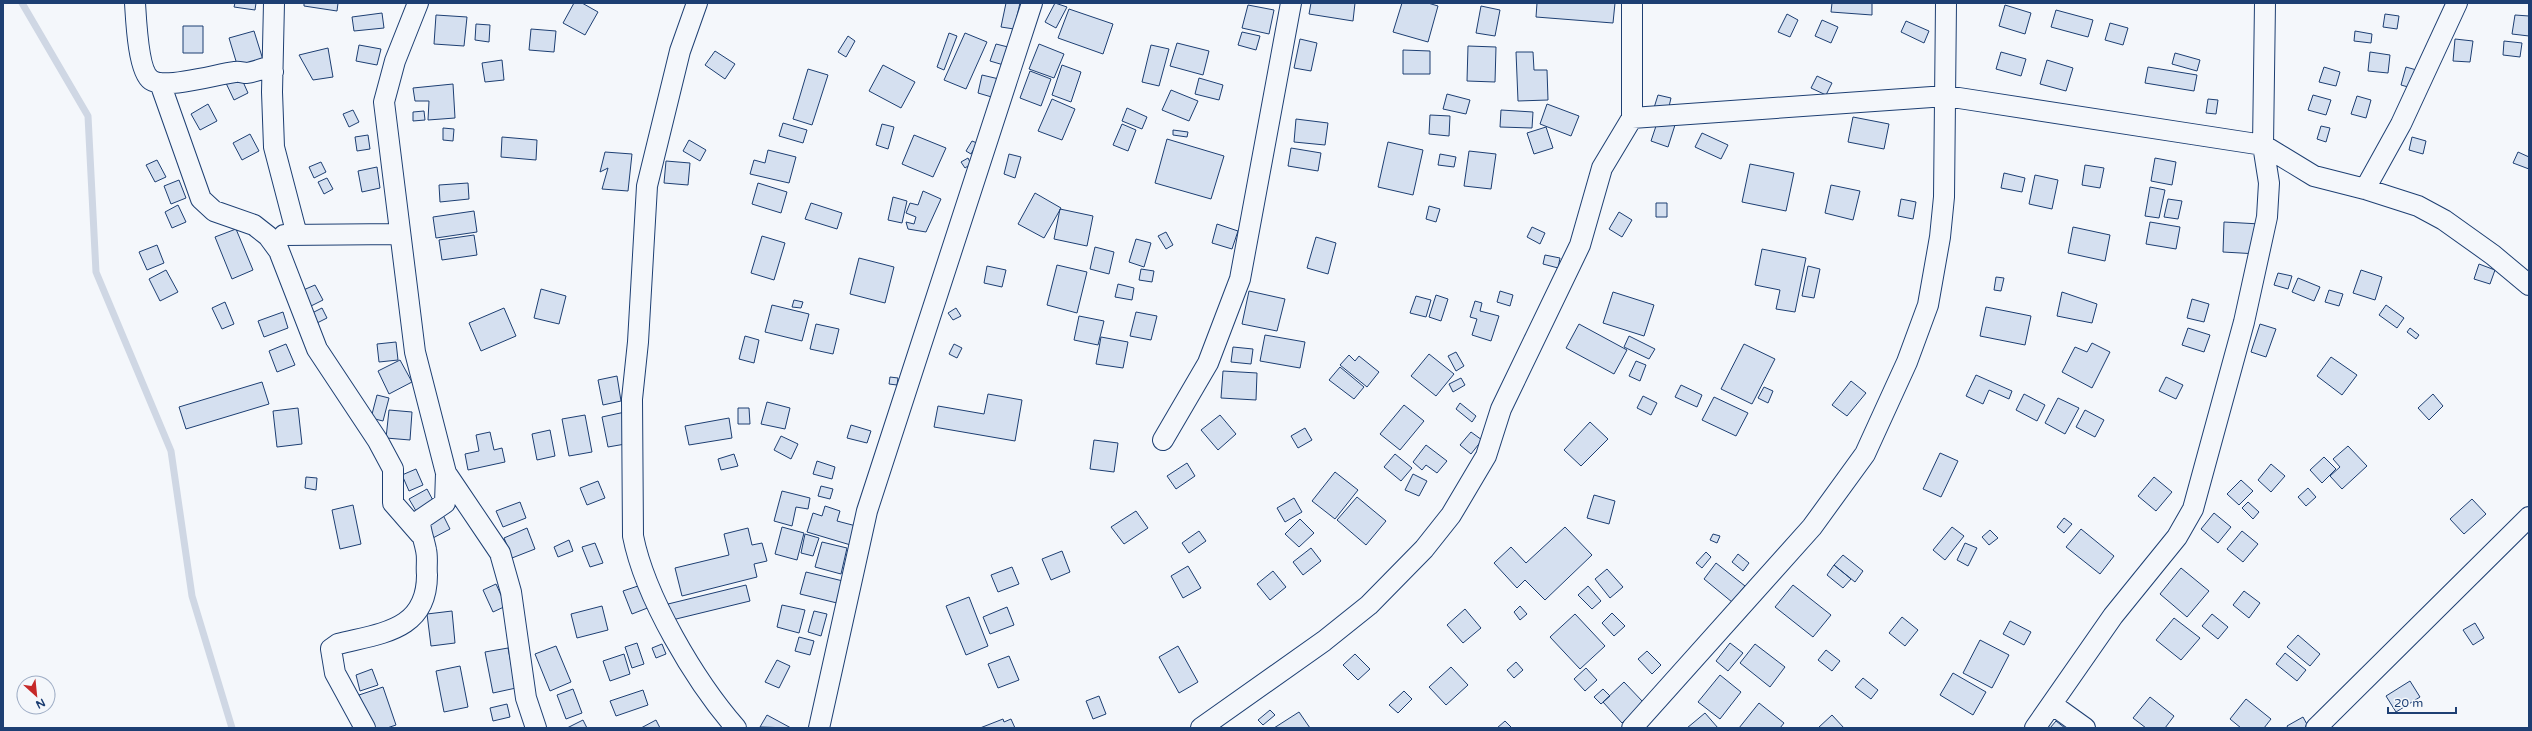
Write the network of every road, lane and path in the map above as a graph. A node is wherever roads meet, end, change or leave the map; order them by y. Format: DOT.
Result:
graph roads {
  1 [pos="135,3"];
  2 [pos="274,3"];
  3 [pos="418,3"];
  4 [pos="698,3"];
  5 [pos="1032,3"];
  6 [pos="1291,3"];
  7 [pos="1632,3"];
  8 [pos="1946,3"];
  9 [pos="2265,3"];
  10 [pos="2457,3"];
  11 [pos="273,72"];
  12 [pos="160,83"];
  13 [pos="1946,96"];
  14 [pos="1632,118"];
  15 [pos="2263,145"];
  16 [pos="2365,189"];
  17 [pos="399,234"];
  18 [pos="297,235"];
  19 [pos="268,236"];
  20 [pos="2529,285"];
  21 [pos="1163,440"];
  22 [pos="446,472"];
  23 [pos="2529,517"];
  24 [pos="420,534"];
  25 [pos="2053,705"];
  26 [pos="365,728"];
  27 [pos="536,728"];
  28 [pos="736,728"];
  29 [pos="819,728"];
  30 [pos="1201,728"];
  31 [pos="1632,728"];
  32 [pos="2035,728"];
  33 [pos="2085,728"];
  34 [pos="2316,728"];
  1 -- 12 [label="street"];
  2 -- 11 [label="street"];
  3 -- 17 [label="street"];
  4 -- 28 [label="street"];
  5 -- 29 [label="street"];
  6 -- 21 [label="street"];
  7 -- 14 [label="street"];
  8 -- 13 [label="street"];
  9 -- 15 [label="street"];
  10 -- 16 [label="street"];
  11 -- 12 [label="street"];
  11 -- 18 [label="street"];
  12 -- 19 [label="street"];
  13 -- 14 [label="street"];
  13 -- 15 [label="street"];
  13 -- 31 [label="street"];
  14 -- 30 [label="street"];
  15 -- 16 [label="street"];
  15 -- 25 [label="street"];
  16 -- 20 [label="street"];
  17 -- 18 [label="street"];
  17 -- 22 [label="street"];
  18 -- 19 [label="street"];
  19 -- 24 [label="street"];
  22 -- 24 [label="street"];
  22 -- 27 [label="street"];
  23 -- 34 [label="street"];
  24 -- 26 [label="street"];
  25 -- 32 [label="street"];
  25 -- 33 [label="street"];
}
